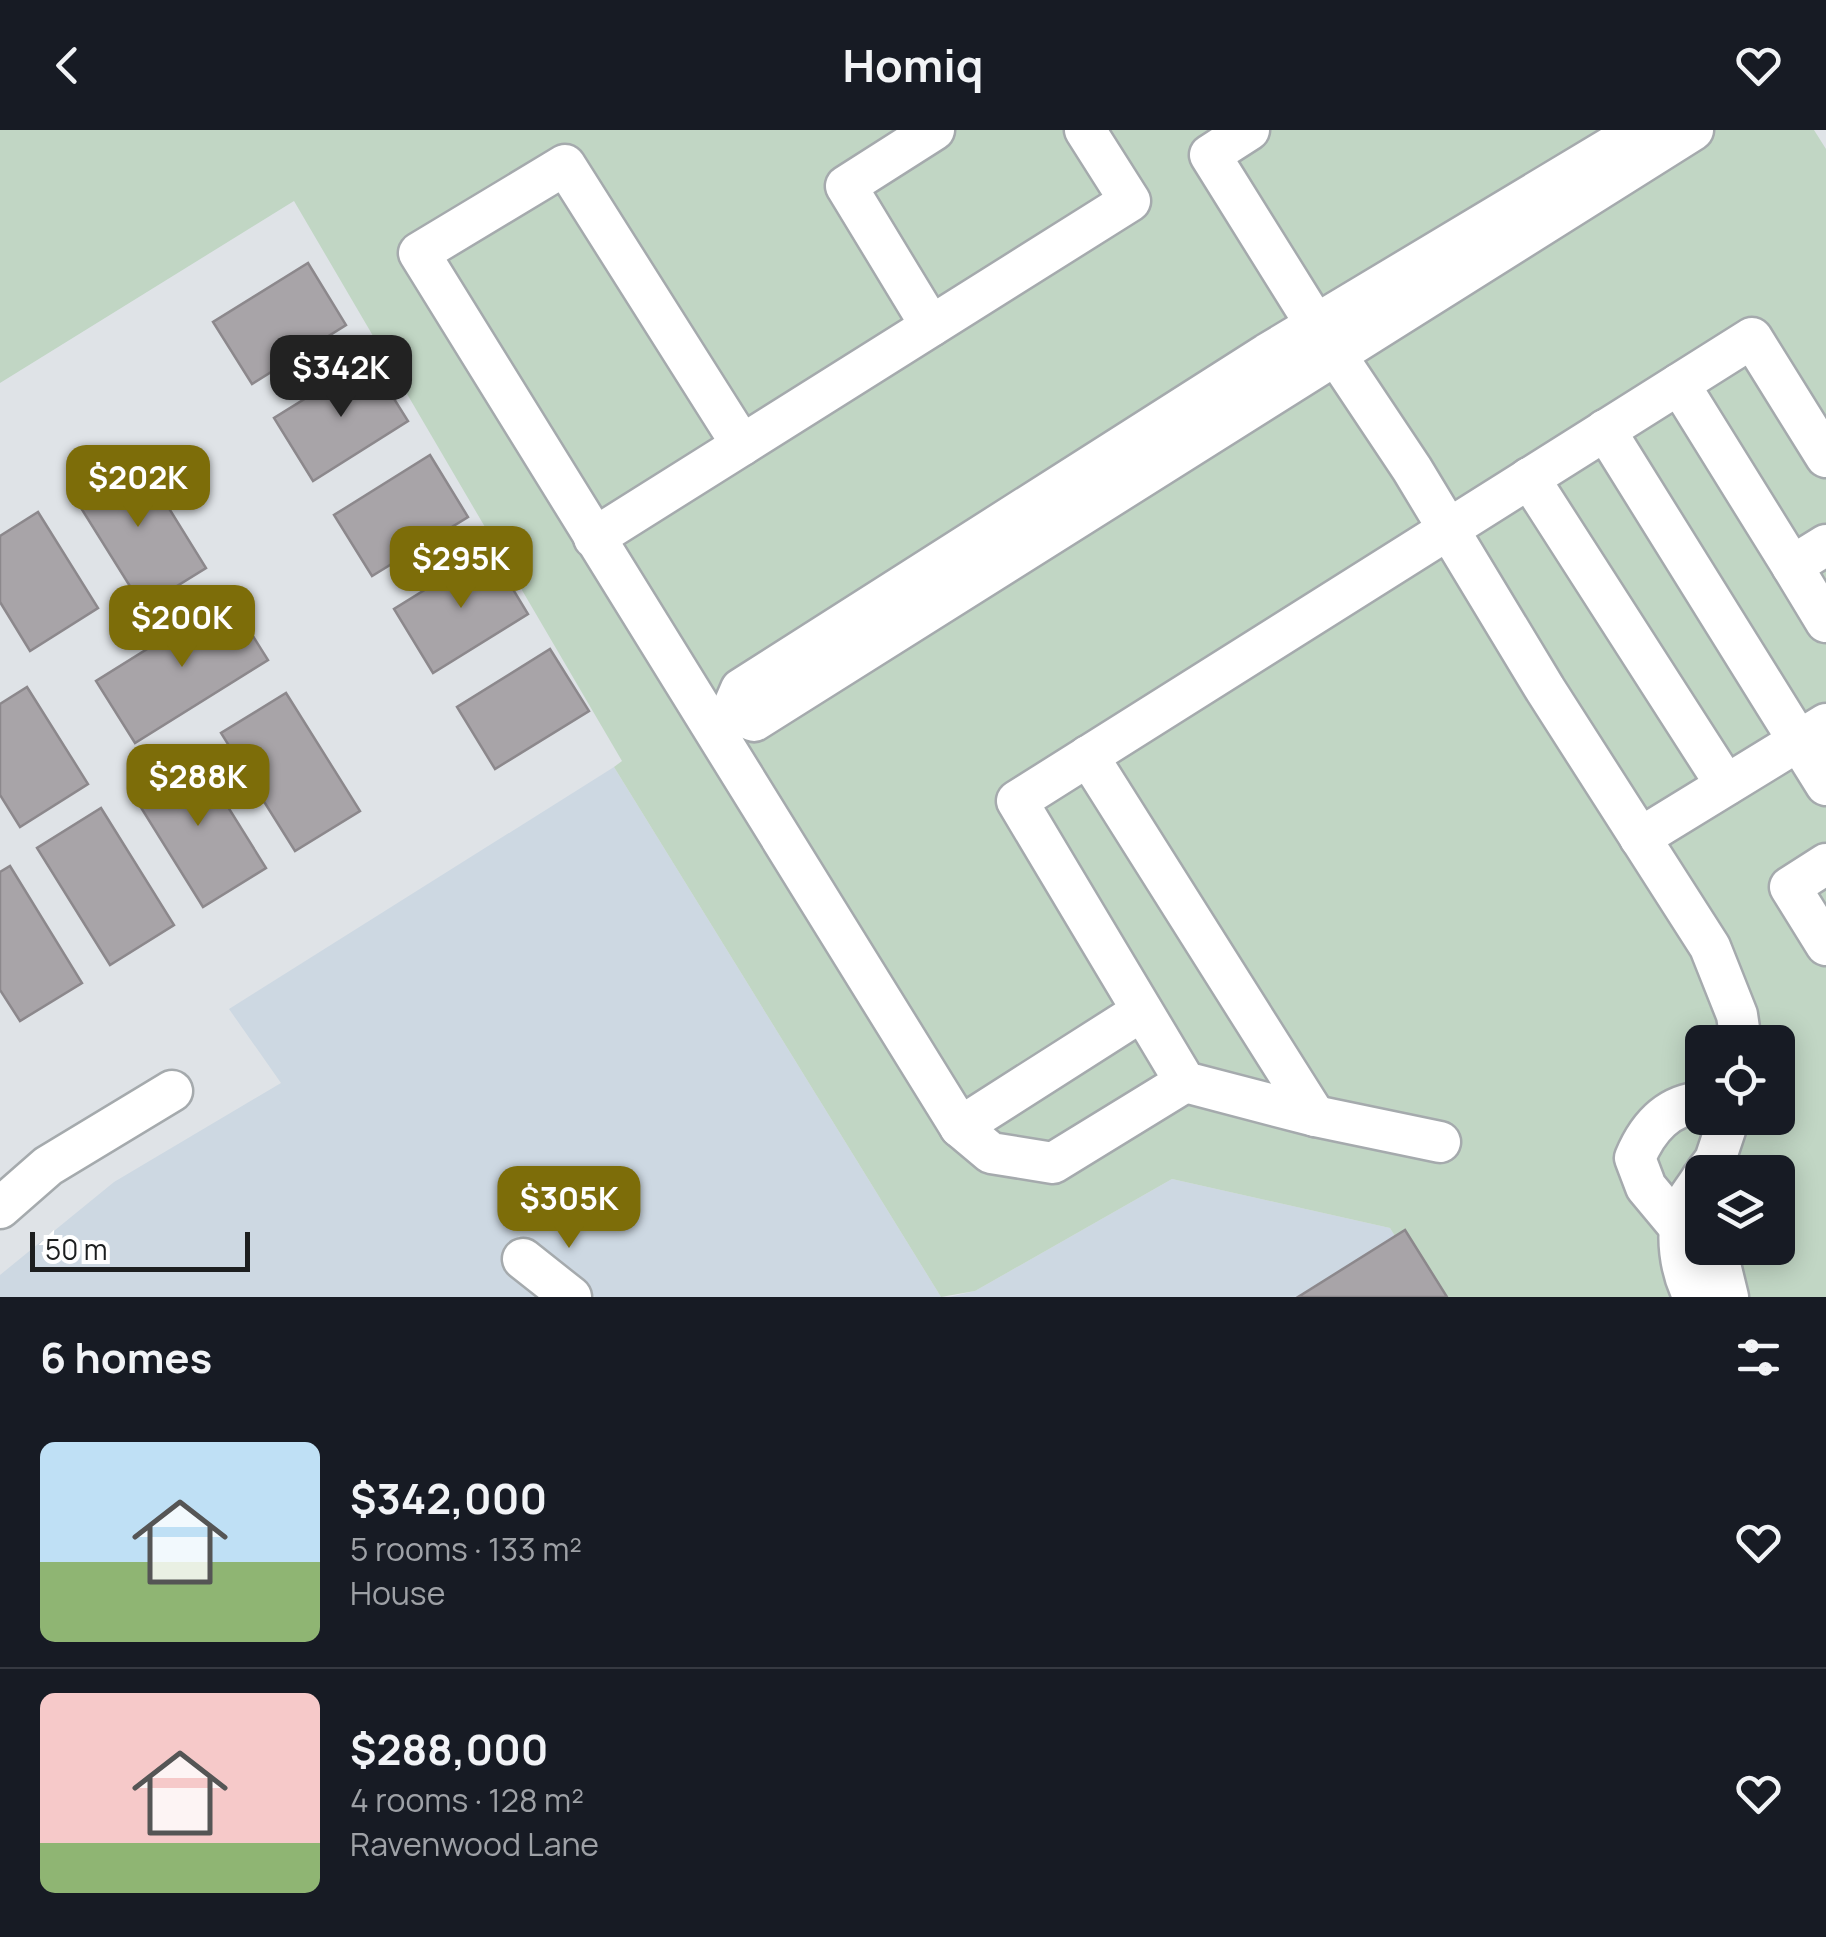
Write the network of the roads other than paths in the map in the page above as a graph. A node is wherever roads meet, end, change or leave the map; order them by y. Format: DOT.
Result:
graph roads {
  1 [pos="934,130"];
  2 [pos="1085,130"];
  3 [pos="1250,130"];
  4 [pos="1640,130"];
  5 [pos="1693,130"];
  6 [pos="1202,143"];
  7 [pos="932,326"];
  8 [pos="1326,340"];
  9 [pos="1679,384"];
  10 [pos="1605,430"];
  11 [pos="742,444"];
  12 [pos="1826,457"];
  13 [pos="1529,478"];
  14 [pos="1448,528"];
  15 [pos="594,538"];
  16 [pos="1826,545"];
  17 [pos="1792,566"];
  18 [pos="1826,622"];
  19 [pos="720,719"];
  20 [pos="1812,733"];
  21 [pos="1088,756"];
  22 [pos="1826,784"];
  23 [pos="1726,785"];
  24 [pos="1640,838"];
  25 [pos="1826,864"];
  26 [pos="1826,945"];
  27 [pos="1142,1011"];
  28 [pos="1739,1025"];
  29 [pos="1184,1082"];
  30 [pos="172,1090"];
  31 [pos="1685,1104"];
  32 [pos="1315,1116"];
  33 [pos="960,1127"];
  34 [pos="1440,1142"];
  35 [pos="0,1208"];
  36 [pos="1685,1225"];
  37 [pos="1685,1241"];
  38 [pos="523,1258"];
  39 [pos="1712,1265"];
  40 [pos="562,1294"];
  41 [pos="1694,1297"];
  42 [pos="1728,1297"];
  1 -- 7 [label="street"];
  2 -- 7 [label="street"];
  3 -- 6 [label="street"];
  4 -- 8 [label="street"];
  5 -- 8 [label="street"];
  6 -- 8 [label="street"];
  7 -- 11 [label="street"];
  8 -- 14 [label="street"];
  8 -- 19 [label="street"];
  9 -- 10 [label="street"];
  9 -- 12 [label="street"];
  9 -- 17 [label="street"];
  10 -- 13 [label="street"];
  10 -- 20 [label="street"];
  11 -- 15 [label="street"];
  11 -- 15 [label="street"];
  13 -- 14 [label="street"];
  13 -- 23 [label="street"];
  14 -- 21 [label="street"];
  14 -- 24 [label="street"];
  15 -- 19 [label="street"];
  16 -- 17 [label="street"];
  17 -- 18 [label="street"];
  19 -- 33 [label="street"];
  20 -- 22 [label="street"];
  20 -- 23 [label="street"];
  21 -- 27 [label="street"];
  21 -- 32 [label="street"];
  23 -- 24 [label="street"];
  24 -- 28 [label="street"];
  25 -- 26 [label="street"];
  27 -- 29 [label="street"];
  27 -- 33 [label="street"];
  29 -- 32 [label="street"];
  29 -- 33 [label="street"];
  30 -- 35 [label="street"];
  31 -- 36 [label="street"];
  32 -- 34 [label="street"];
  37 -- 41 [label="street"];
  38 -- 40 [label="street"];
  39 -- 42 [label="street"];
}
